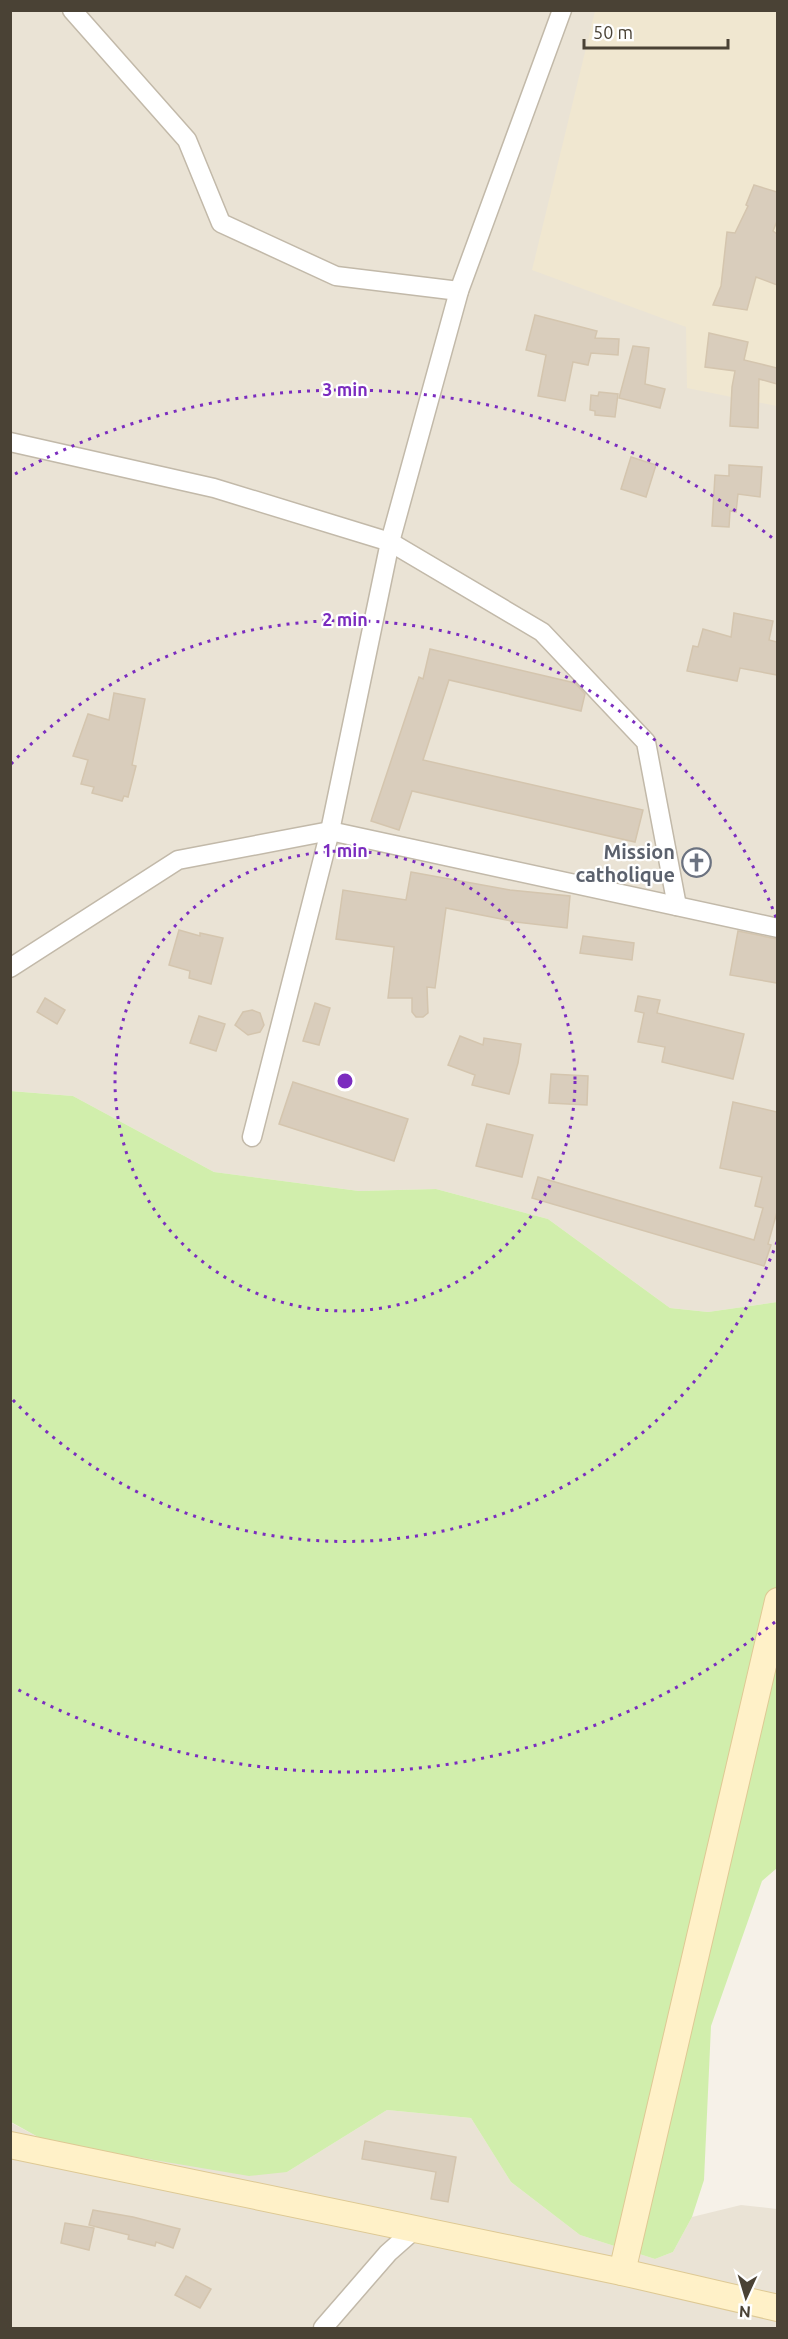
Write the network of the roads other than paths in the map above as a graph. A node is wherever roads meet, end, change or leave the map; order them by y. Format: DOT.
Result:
graph roads {
  1 [pos="72,10"];
  2 [pos="562,10"];
  3 [pos="459,291"];
  4 [pos="10,442"];
  5 [pos="390,542"];
  6 [pos="330,831"];
  7 [pos="677,906"];
  8 [pos="777,928"];
  9 [pos="10,969"];
  10 [pos="252,1137"];
  11 [pos="777,1601"];
  12 [pos="10,2145"];
  13 [pos="414,2230"];
  14 [pos="622,2272"];
  15 [pos="777,2308"];
  16 [pos="323,2328"];
  1 -- 3 [label="street"];
  2 -- 3 [label="street"];
  3 -- 5 [label="street"];
  4 -- 5 [label="street"];
  5 -- 6 [label="street"];
  5 -- 7 [label="street"];
  6 -- 7 [label="street"];
  6 -- 9 [label="street"];
  6 -- 10 [label="street"];
  7 -- 8 [label="street"];
  11 -- 14 [label="street"];
  12 -- 13 [label="street"];
  13 -- 14 [label="street"];
  13 -- 16 [label="street"];
  14 -- 15 [label="street"];
}
